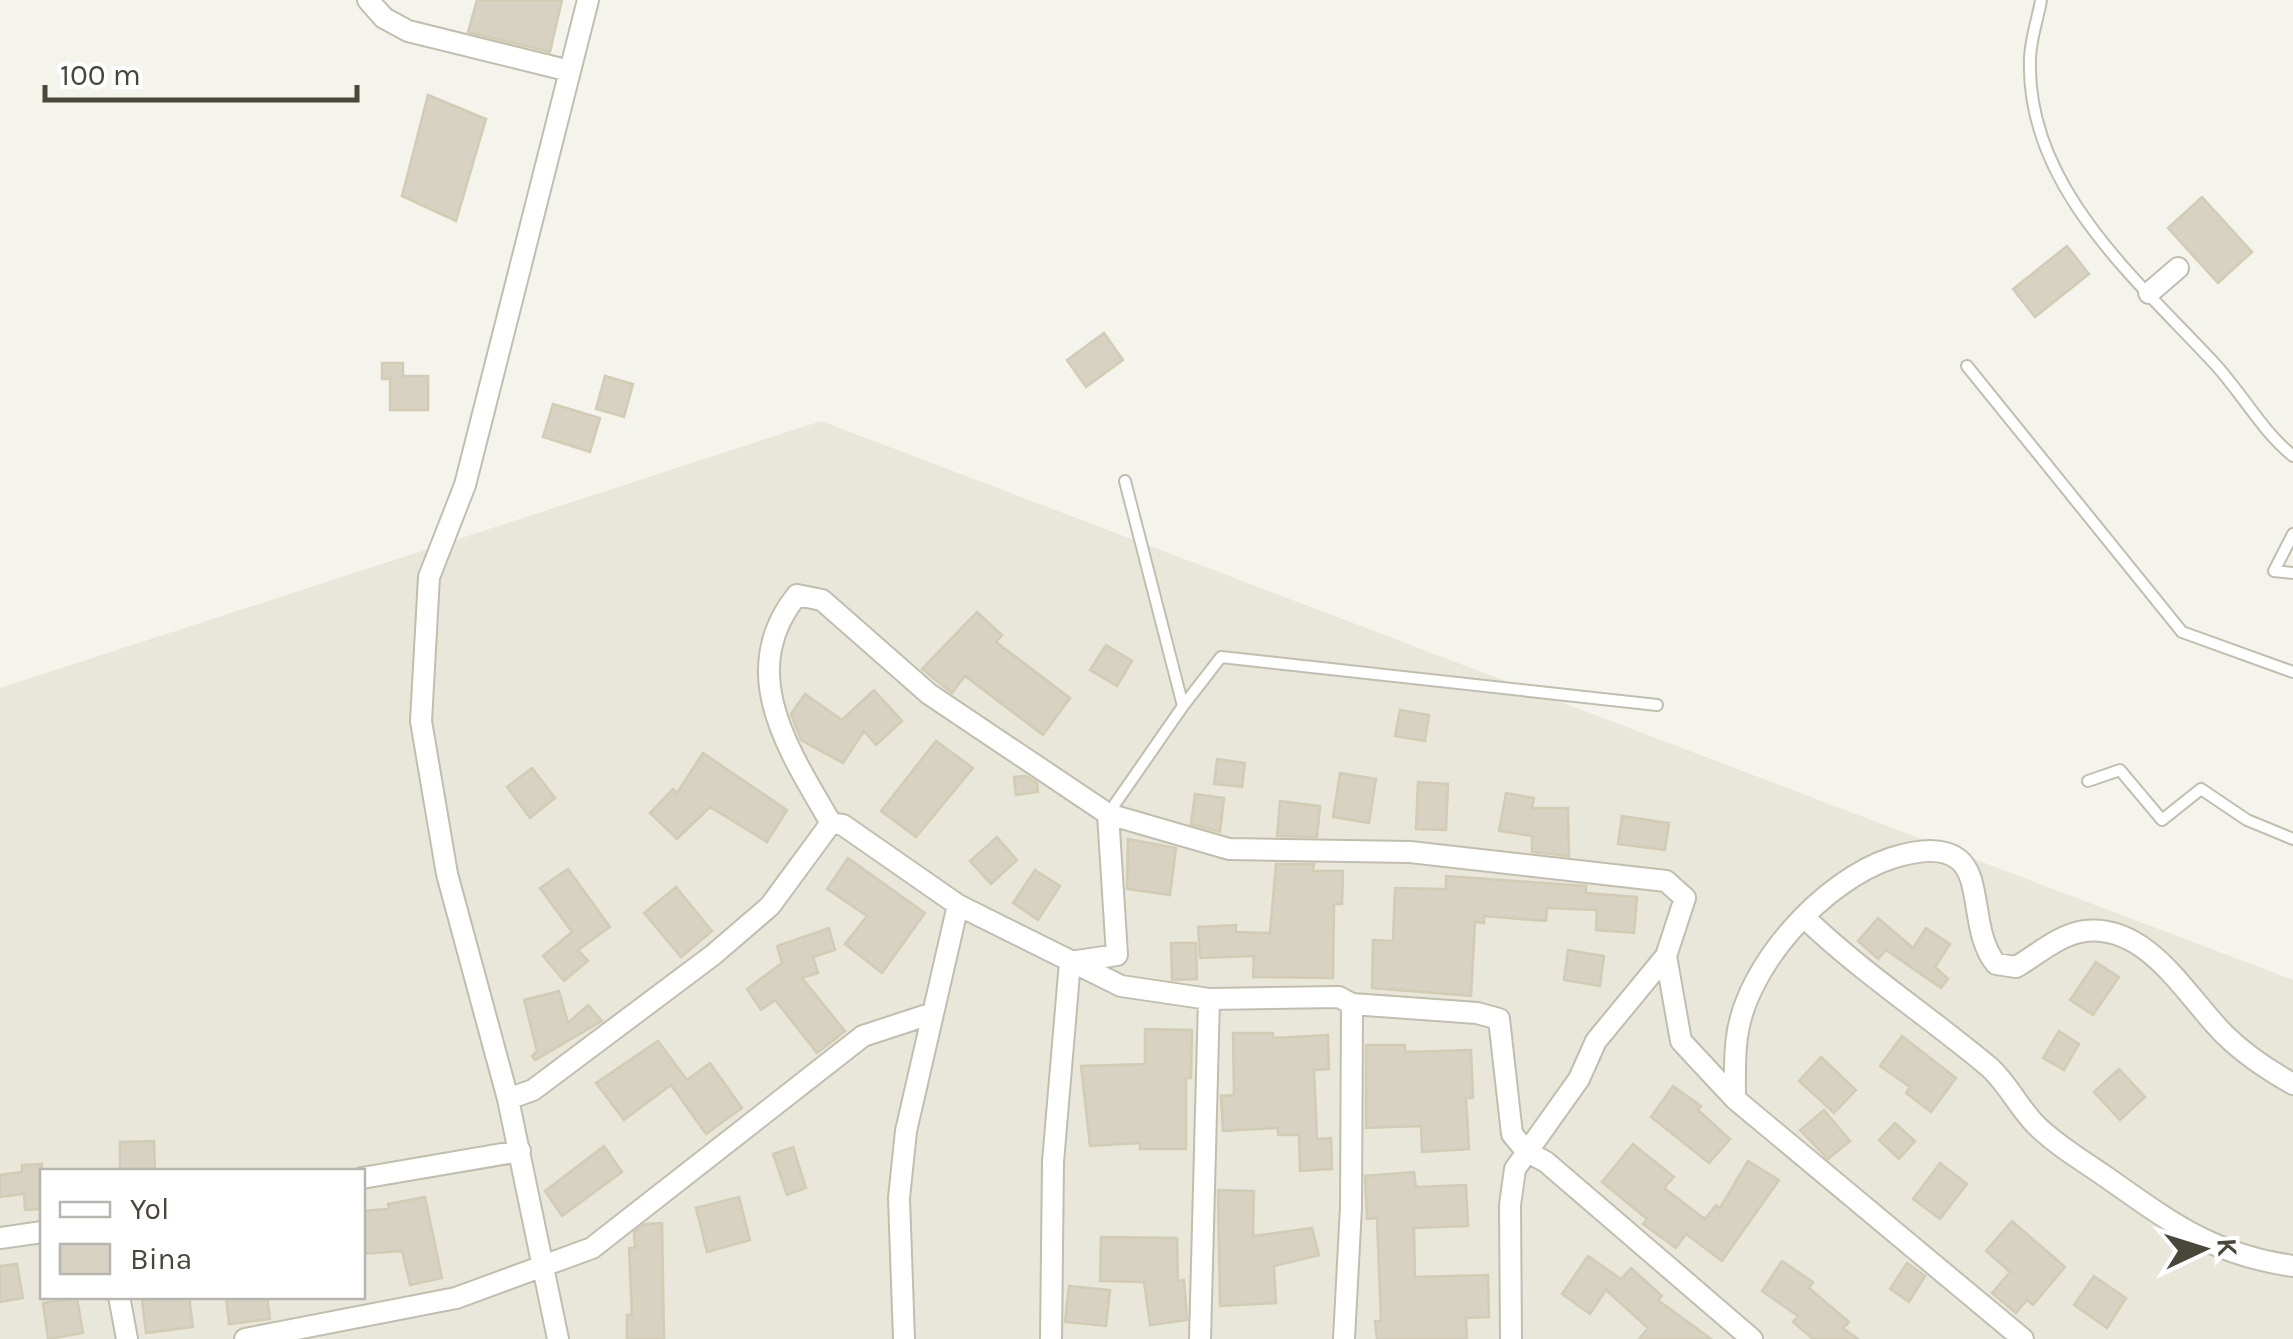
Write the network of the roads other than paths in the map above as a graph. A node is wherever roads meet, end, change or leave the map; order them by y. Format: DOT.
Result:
graph roads {
  1 [pos="368,0"];
  2 [pos="588,0"];
  3 [pos="2041,0"];
  4 [pos="570,71"];
  5 [pos="2178,268"];
  6 [pos="2149,293"];
  7 [pos="1967,366"];
  8 [pos="2293,456"];
  9 [pos="1125,481"];
  10 [pos="2293,534"];
  11 [pos="2293,574"];
  12 [pos="2293,672"];
  13 [pos="1657,704"];
  14 [pos="1183,706"];
  15 [pos="2088,781"];
  16 [pos="1108,814"];
  17 [pos="831,823"];
  18 [pos="2293,839"];
  19 [pos="958,905"];
  20 [pos="1804,917"];
  21 [pos="1666,956"];
  22 [pos="1070,962"];
  23 [pos="1209,1000"];
  24 [pos="1352,1004"];
  25 [pos="930,1014"];
  26 [pos="2293,1084"];
  27 [pos="508,1099"];
  28 [pos="1734,1099"];
  29 [pos="520,1151"];
  30 [pos="1526,1151"];
  31 [pos="365,1177"];
  32 [pos="40,1232"];
  33 [pos="0,1238"];
  34 [pos="546,1266"];
  35 [pos="2293,1266"];
  36 [pos="120,1299"];
  37 [pos="127,1339"];
  38 [pos="245,1339"];
  39 [pos="558,1339"];
  40 [pos="904,1339"];
  41 [pos="1051,1339"];
  42 [pos="1200,1339"];
  43 [pos="1344,1339"];
  44 [pos="1511,1339"];
  45 [pos="1752,1339"];
  46 [pos="2024,1339"];
  1 -- 4 [label="street"];
  2 -- 4 [label="street"];
  3 -- 6 [label="lane"];
  4 -- 27 [label="street"];
  5 -- 6 [label="street"];
  6 -- 8 [label="lane"];
  7 -- 12 [label="lane"];
  9 -- 14 [label="lane"];
  10 -- 11 [label="lane"];
  13 -- 14 [label="lane"];
  14 -- 16 [label="lane"];
  15 -- 18 [label="lane"];
  16 -- 17 [label="street"];
  16 -- 21 [label="street"];
  16 -- 22 [label="street"];
  17 -- 19 [label="street"];
  17 -- 27 [label="street"];
  19 -- 22 [label="street"];
  19 -- 25 [label="street"];
  20 -- 26 [label="street"];
  20 -- 28 [label="street"];
  20 -- 35 [label="street"];
  21 -- 28 [label="street"];
  21 -- 30 [label="street"];
  22 -- 23 [label="street"];
  22 -- 41 [label="street"];
  23 -- 24 [label="street"];
  23 -- 42 [label="street"];
  24 -- 30 [label="street"];
  24 -- 43 [label="street"];
  25 -- 34 [label="street"];
  25 -- 40 [label="street"];
  27 -- 29 [label="street"];
  28 -- 46 [label="street"];
  29 -- 31 [label="street"];
  29 -- 34 [label="street"];
  30 -- 44 [label="street"];
  30 -- 45 [label="street"];
  32 -- 33 [label="street"];
  34 -- 38 [label="street"];
  34 -- 39 [label="street"];
  36 -- 37 [label="street"];
}
